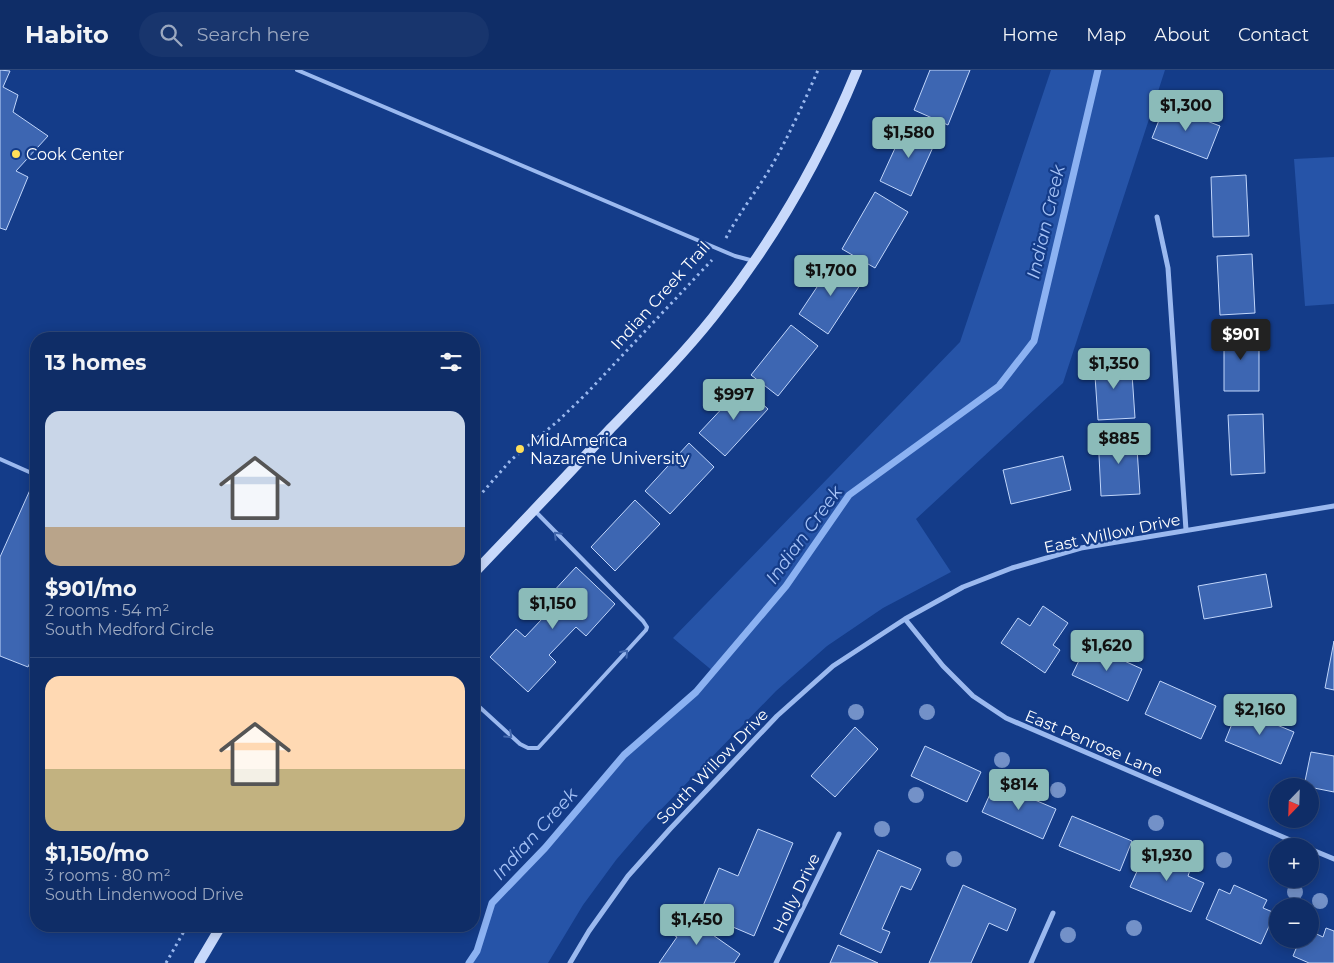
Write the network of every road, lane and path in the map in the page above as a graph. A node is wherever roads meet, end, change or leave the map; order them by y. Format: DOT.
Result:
graph roads {
  1 [pos="297,70"];
  2 [pos="818,70"];
  3 [pos="857,70"];
  4 [pos="1157,217"];
  5 [pos="719,249"];
  6 [pos="754,261"];
  7 [pos="0,459"];
  8 [pos="30,472"];
  9 [pos="480,495"];
  10 [pos="1334,506"];
  11 [pos="534,510"];
  12 [pos="1186,530"];
  13 [pos="480,567"];
  14 [pos="905,619"];
  15 [pos="480,707"];
  16 [pos="838,834"];
  17 [pos="1285,838"];
  18 [pos="1319,853"];
  19 [pos="1334,859"];
  20 [pos="1053,913"];
  21 [pos="184,932"];
  22 [pos="217,932"];
  23 [pos="166,963"];
  24 [pos="199,963"];
  25 [pos="570,963"];
  26 [pos="776,963"];
  27 [pos="1031,963"];
  1 -- 5 [label="lane"];
  2 -- 5 [label="path, Indian Creek Trail"];
  3 -- 6 [label="street"];
  4 -- 12 [label="street"];
  5 -- 6 [label="lane"];
  5 -- 9 [label="path, Indian Creek Trail"];
  6 -- 11 [label="street"];
  7 -- 8 [label="lane"];
  10 -- 12 [label="street, East Willow Drive"];
  11 -- 13 [label="street"];
  15 -- 11 [label="lane, one-way"];
  12 -- 14 [label="street, East Willow Drive"];
  14 -- 17 [label="street, East Penrose Lane"];
  14 -- 25 [label="street, South Willow Drive"];
  16 -- 26 [label="street, Holly Drive"];
  18 -- 19 [label="street"];
  20 -- 27 [label="street"];
  21 -- 23 [label="path"];
  22 -- 24 [label="street"];
}
